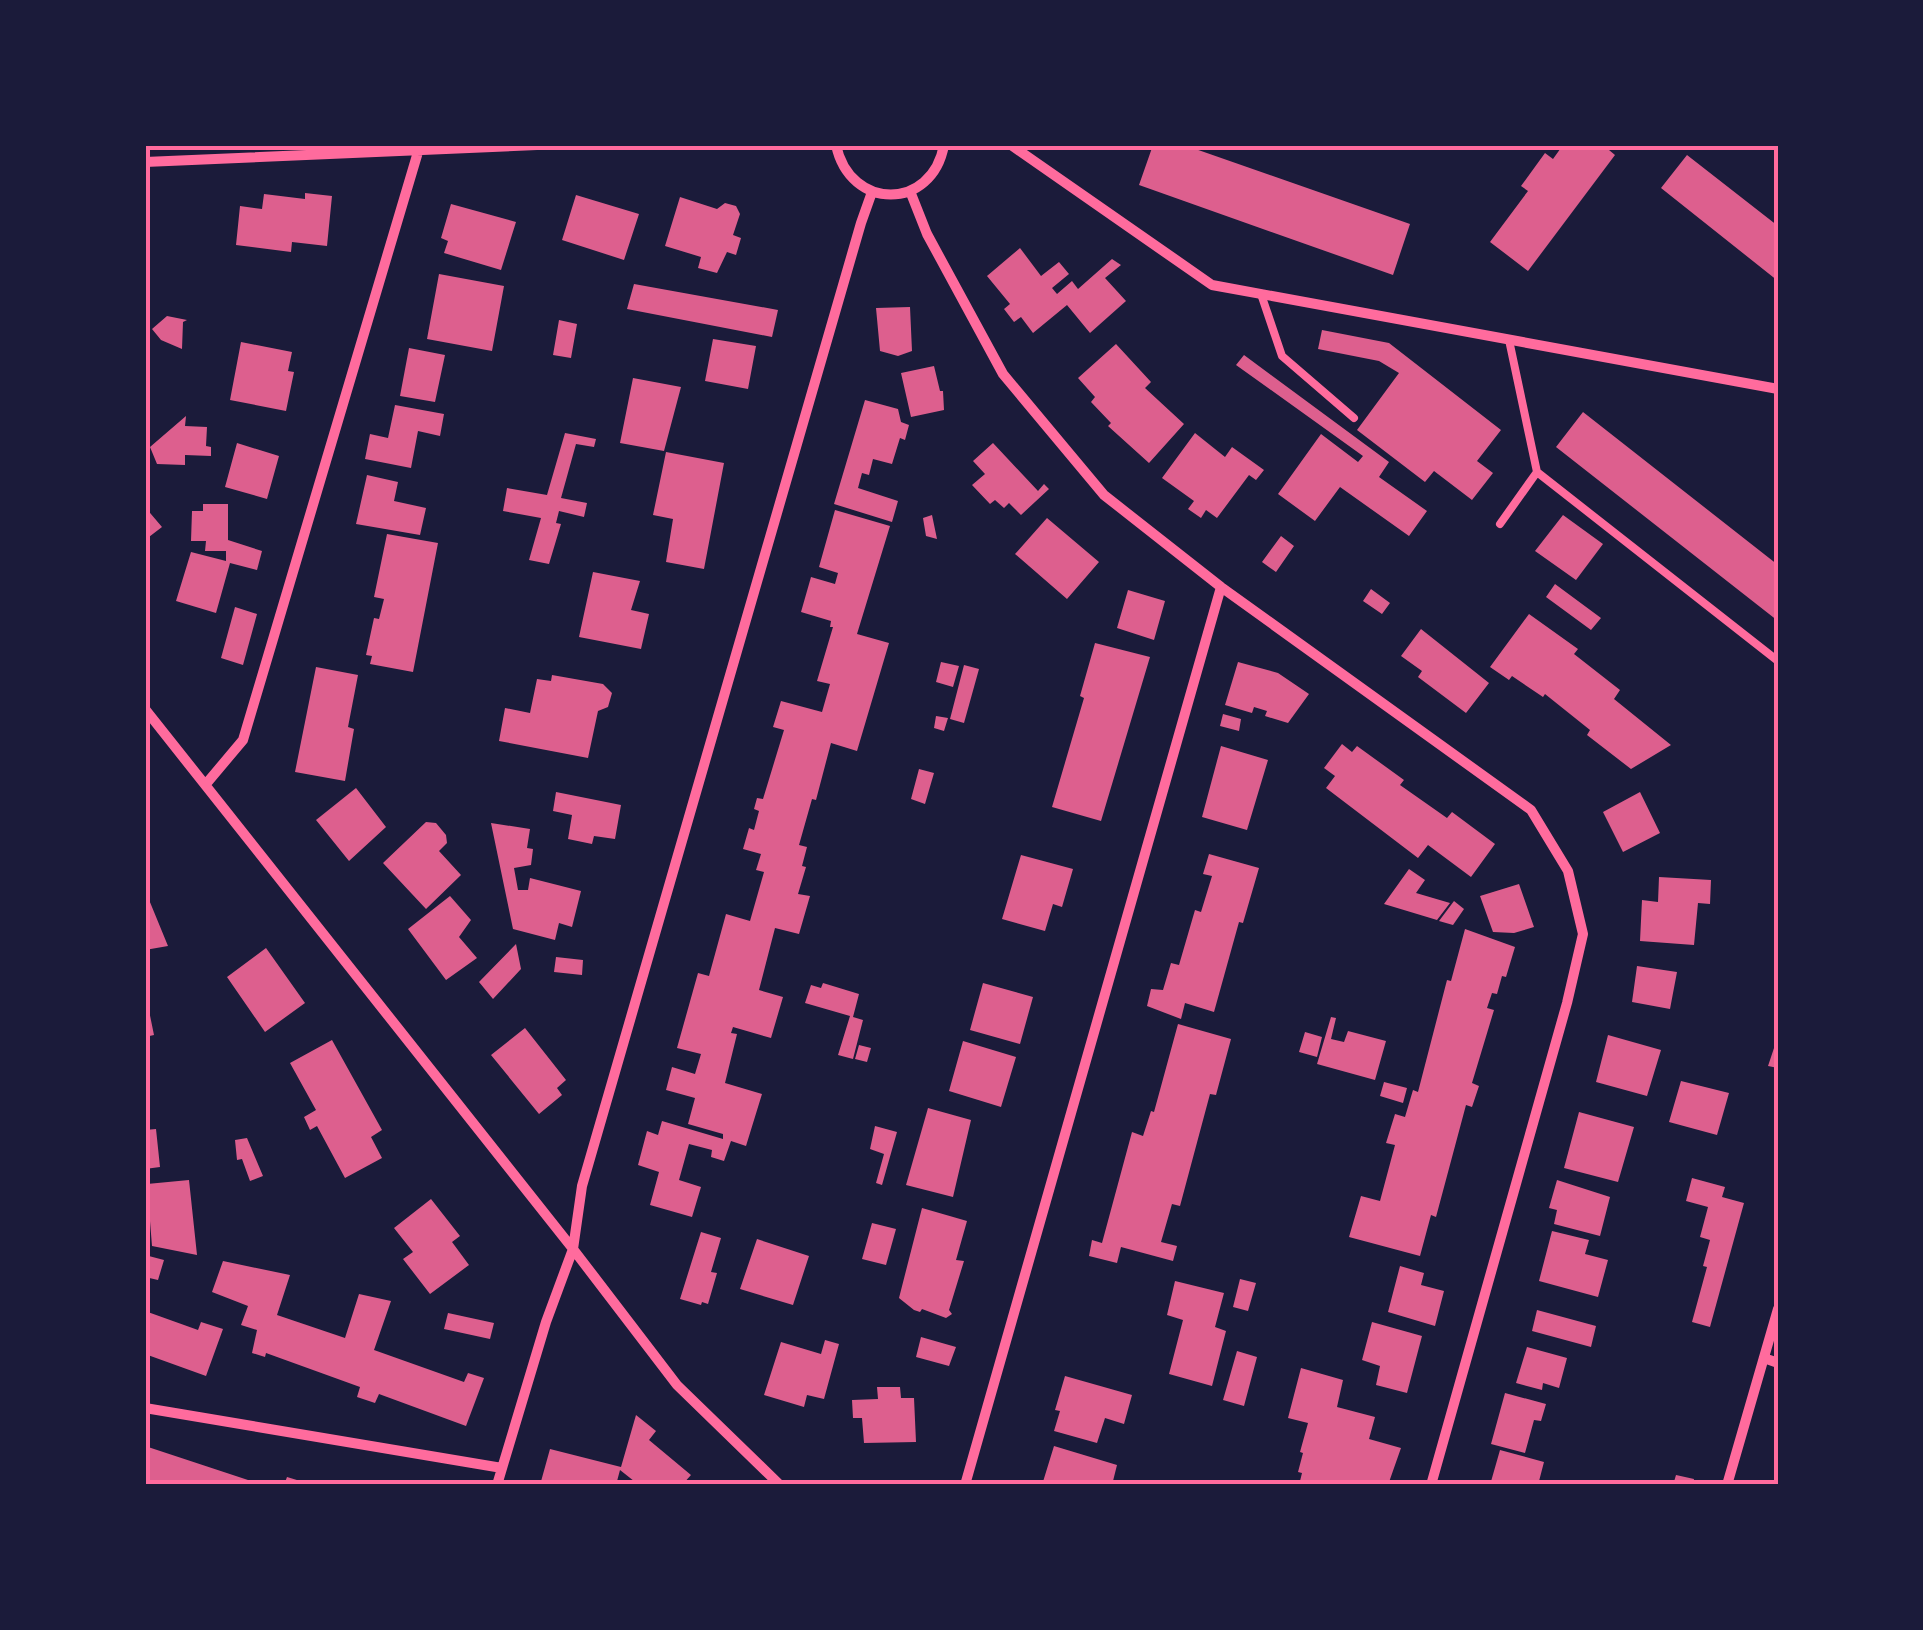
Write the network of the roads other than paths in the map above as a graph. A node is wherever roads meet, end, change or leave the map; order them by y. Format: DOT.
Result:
graph roads {
  1 [pos="537,145"];
  2 [pos="836,145"];
  3 [pos="944,145"];
  4 [pos="1011,145"];
  5 [pos="418,152"];
  6 [pos="145,162"];
  7 [pos="910,191"];
  8 [pos="872,192"];
  9 [pos="1261,294"];
  10 [pos="1509,340"];
  11 [pos="1778,389"];
  12 [pos="1354,418"];
  13 [pos="1537,472"];
  14 [pos="1500,524"];
  15 [pos="1220,587"];
  16 [pos="1778,661"];
  17 [pos="145,709"];
  18 [pos="206,784"];
  19 [pos="573,1249"];
  20 [pos="1778,1309"];
  21 [pos="1764,1358"];
  22 [pos="1778,1363"];
  23 [pos="145,1408"];
  24 [pos="502,1468"];
  25 [pos="497,1485"];
  26 [pos="780,1485"];
  27 [pos="965,1485"];
  28 [pos="1432,1485"];
  29 [pos="1727,1485"];
  1 -- 5 [label="street"];
  2 -- 8 [label="street"];
  3 -- 7 [label="street"];
  4 -- 9 [label="street"];
  5 -- 6 [label="street"];
  5 -- 18 [label="street"];
  7 -- 8 [label="street"];
  7 -- 15 [label="street"];
  8 -- 19 [label="street"];
  9 -- 10 [label="street"];
  9 -- 12 [label="lane"];
  10 -- 11 [label="street"];
  10 -- 13 [label="lane"];
  13 -- 14 [label="lane"];
  13 -- 16 [label="lane"];
  15 -- 27 [label="street"];
  15 -- 28 [label="street"];
  17 -- 18 [label="street"];
  18 -- 19 [label="street"];
  19 -- 24 [label="street"];
  19 -- 26 [label="street"];
  20 -- 21 [label="street"];
  21 -- 22 [label="street"];
  21 -- 29 [label="street"];
  23 -- 24 [label="street"];
  24 -- 25 [label="street"];
}
